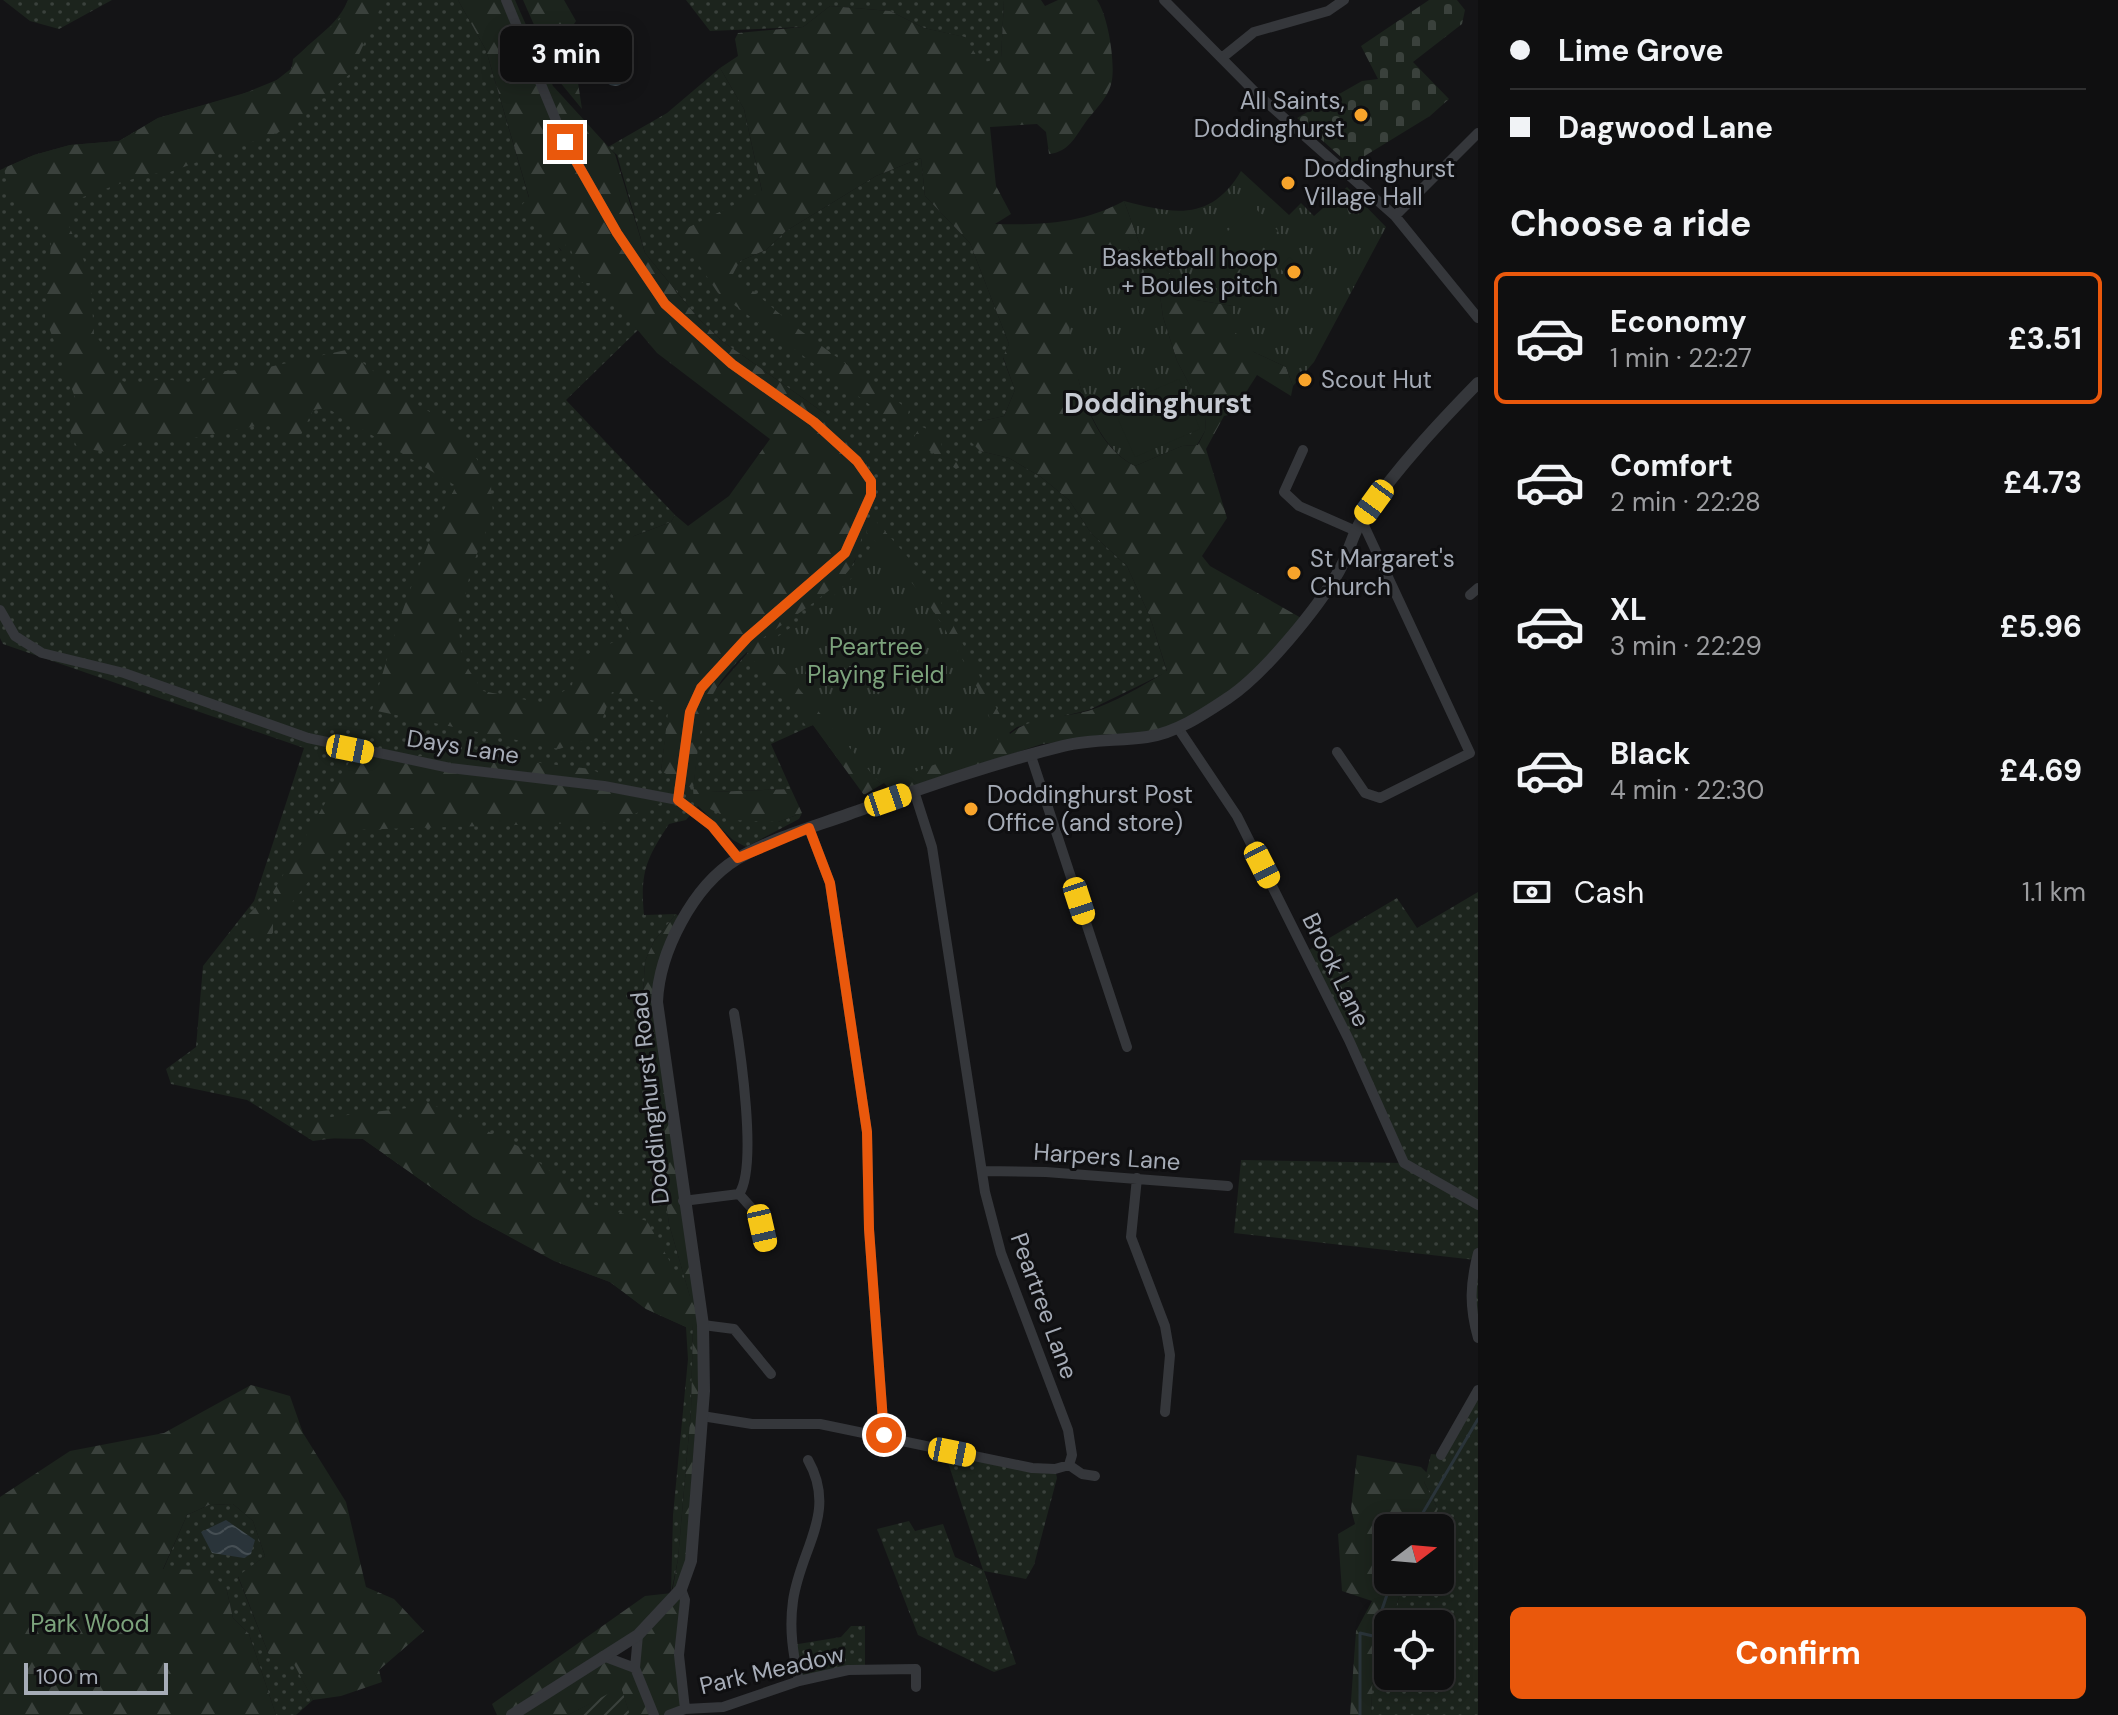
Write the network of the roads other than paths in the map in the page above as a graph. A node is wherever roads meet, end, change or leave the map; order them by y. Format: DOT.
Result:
graph roads {
  1 [pos="506,0"];
  2 [pos="1164,0"];
  3 [pos="1344,0"];
  4 [pos="1223,57"];
  5 [pos="1478,133"];
  6 [pos="1395,216"];
  7 [pos="1478,318"];
  8 [pos="1478,383"];
  9 [pos="1303,450"];
  10 [pos="1359,525"];
  11 [pos="0,610"];
  12 [pos="1178,728"];
  13 [pos="1337,752"];
  14 [pos="1031,756"];
  15 [pos="914,791"];
  16 [pos="678,800"];
  17 [pos="809,828"];
  18 [pos="738,858"];
  19 [pos="734,1013"];
  20 [pos="1127,1047"];
  21 [pos="983,1171"];
  22 [pos="1137,1178"];
  23 [pos="1228,1186"];
  24 [pos="739,1194"];
  25 [pos="683,1201"];
  26 [pos="1478,1205"];
  27 [pos="766,1244"];
  28 [pos="1478,1253"];
  29 [pos="703,1325"];
  30 [pos="1478,1338"];
  31 [pos="771,1374"];
  32 [pos="1478,1390"];
  33 [pos="1165,1412"];
  34 [pos="702,1416"];
  35 [pos="884,1435"];
  36 [pos="1441,1455"];
  37 [pos="808,1460"];
  38 [pos="1069,1465"];
  39 [pos="1095,1476"];
  40 [pos="681,1589"];
  41 [pos="638,1635"];
  42 [pos="603,1656"];
  43 [pos="635,1668"];
  44 [pos="799,1681"];
  45 [pos="916,1687"];
  46 [pos="685,1709"];
  47 [pos="512,1715"];
  48 [pos="654,1715"];
  49 [pos="669,1715"];
  1 -- 16 [label="street"];
  2 -- 4 [label="street"];
  3 -- 4 [label="street"];
  4 -- 6 [label="street"];
  5 -- 6 [label="street"];
  6 -- 7 [label="street"];
  8 -- 10 [label="street, Doddinghurst Road"];
  9 -- 10 [label="street"];
  10 -- 12 [label="street, Doddinghurst Road"];
  10 -- 13 [label="street"];
  11 -- 16 [label="street, Days Lane"];
  12 -- 14 [label="street, Doddinghurst Road"];
  12 -- 26 [label="street, Brook Lane"];
  14 -- 15 [label="street, Doddinghurst Road"];
  14 -- 20 [label="street"];
  15 -- 17 [label="street, Doddinghurst Road"];
  15 -- 21 [label="street, Peartree Lane"];
  16 -- 18 [label="street, Days Lane"];
  17 -- 18 [label="street, Doddinghurst Road"];
  17 -- 35 [label="street"];
  18 -- 25 [label="street, Doddinghurst Road"];
  19 -- 24 [label="street"];
  21 -- 22 [label="street, Harpers Lane"];
  21 -- 38 [label="street, Peartree Lane"];
  22 -- 23 [label="street, Harpers Lane"];
  22 -- 33 [label="street"];
  24 -- 25 [label="street"];
  24 -- 27 [label="street"];
  25 -- 29 [label="street, Doddinghurst Road"];
  28 -- 30 [label="street"];
  29 -- 31 [label="street"];
  29 -- 34 [label="street, Doddinghurst Road"];
  32 -- 36 [label="street"];
  34 -- 35 [label="street"];
  34 -- 40 [label="street, Doddinghurst Road"];
  35 -- 38 [label="street"];
  37 -- 44 [label="street"];
  38 -- 39 [label="street"];
  40 -- 41 [label="street, Doddinghurst Road"];
  40 -- 46 [label="street"];
  41 -- 42 [label="street, Doddinghurst Road"];
  41 -- 43 [label="street"];
  42 -- 43 [label="street"];
  42 -- 47 [label="street, Doddinghurst Road"];
  43 -- 48 [label="street"];
  44 -- 45 [label="street, Park Meadow"];
  44 -- 46 [label="street, Park Meadow"];
  46 -- 49 [label="street, Park Meadow"];
}
